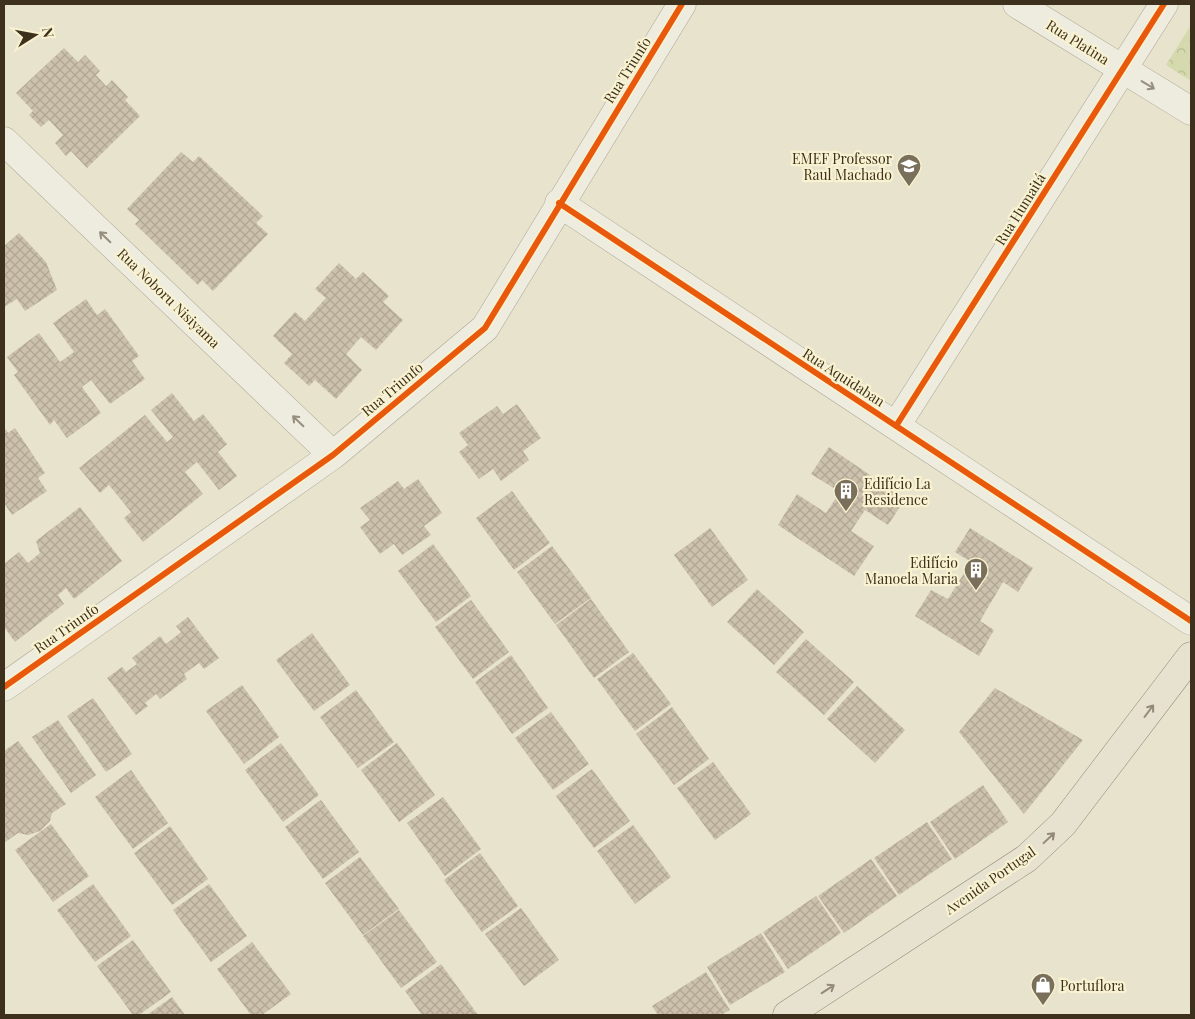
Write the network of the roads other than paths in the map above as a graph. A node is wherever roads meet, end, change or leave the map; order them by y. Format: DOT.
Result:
graph roads {
  1 [pos="682,4"];
  2 [pos="1017,4"];
  3 [pos="1164,4"];
  4 [pos="1123,70"];
  5 [pos="1191,111"];
  6 [pos="4,141"];
  7 [pos="559,203"];
  8 [pos="896,426"];
  9 [pos="334,455"];
  10 [pos="1191,621"];
  11 [pos="1191,656"];
  12 [pos="4,687"];
  13 [pos="787,1015"];
  1 -- 7 [label="street, Rua Triunfo"];
  2 -- 4 [label="street, Rua Platina"];
  3 -- 4 [label="street, Rua Humaitá"];
  4 -- 5 [label="street, Rua Platina, one-way"];
  4 -- 8 [label="street, Rua Humaitá"];
  9 -- 6 [label="street, Rua Noboru Nisiyama, one-way"];
  7 -- 8 [label="street, Rua Aquidaban"];
  7 -- 9 [label="street, Rua Triunfo"];
  8 -- 10 [label="street, Rua Aquidaban"];
  9 -- 12 [label="street, Rua Triunfo"];
  13 -- 11 [label="main road, Avenida Portugal, one-way"];
}
